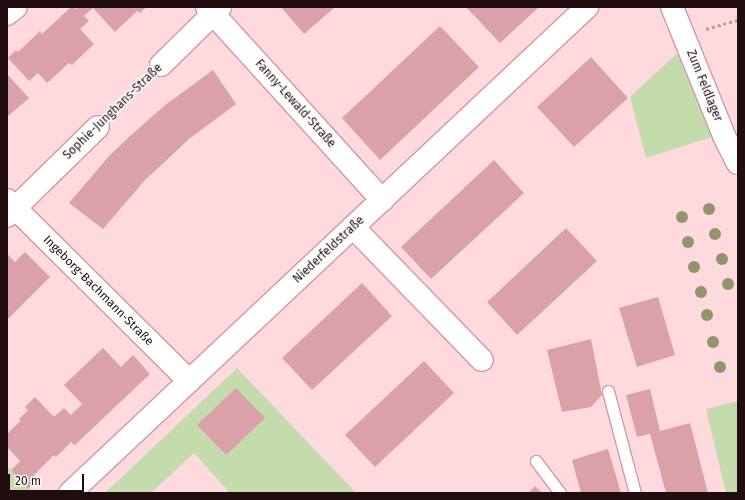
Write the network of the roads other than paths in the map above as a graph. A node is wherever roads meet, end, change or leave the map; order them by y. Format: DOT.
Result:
graph roads {
  1 [pos="16,7"];
  2 [pos="587,7"];
  3 [pos="672,7"];
  4 [pos="213,9"];
  5 [pos="7,14"];
  6 [pos="161,65"];
  7 [pos="98,127"];
  8 [pos="738,163"];
  9 [pos="382,200"];
  10 [pos="10,208"];
  11 [pos="354,227"];
  12 [pos="482,360"];
  13 [pos="189,381"];
  14 [pos="608,391"];
  15 [pos="536,461"];
  16 [pos="70,493"];
  17 [pos="560,493"];
  18 [pos="635,493"];
  1 -- 5 [label="street"];
  2 -- 9 [label="street, Niederfeldstraße"];
  3 -- 8 [label="street, Zum Feldlager"];
  4 -- 6 [label="street, Sophie-Junghans-Straße"];
  4 -- 9 [label="street, Fanny-Lewald-Straße"];
  7 -- 10 [label="street, Sophie-Junghans-Straße"];
  9 -- 11 [label="street, Niederfeldstraße"];
  10 -- 13 [label="street, Ingeborg-Bachmann-Straße"];
  11 -- 12 [label="street"];
  11 -- 13 [label="street, Niederfeldstraße"];
  13 -- 16 [label="street, Niederfeldstraße"];
  14 -- 18 [label="lane"];
  15 -- 17 [label="lane"];
}
